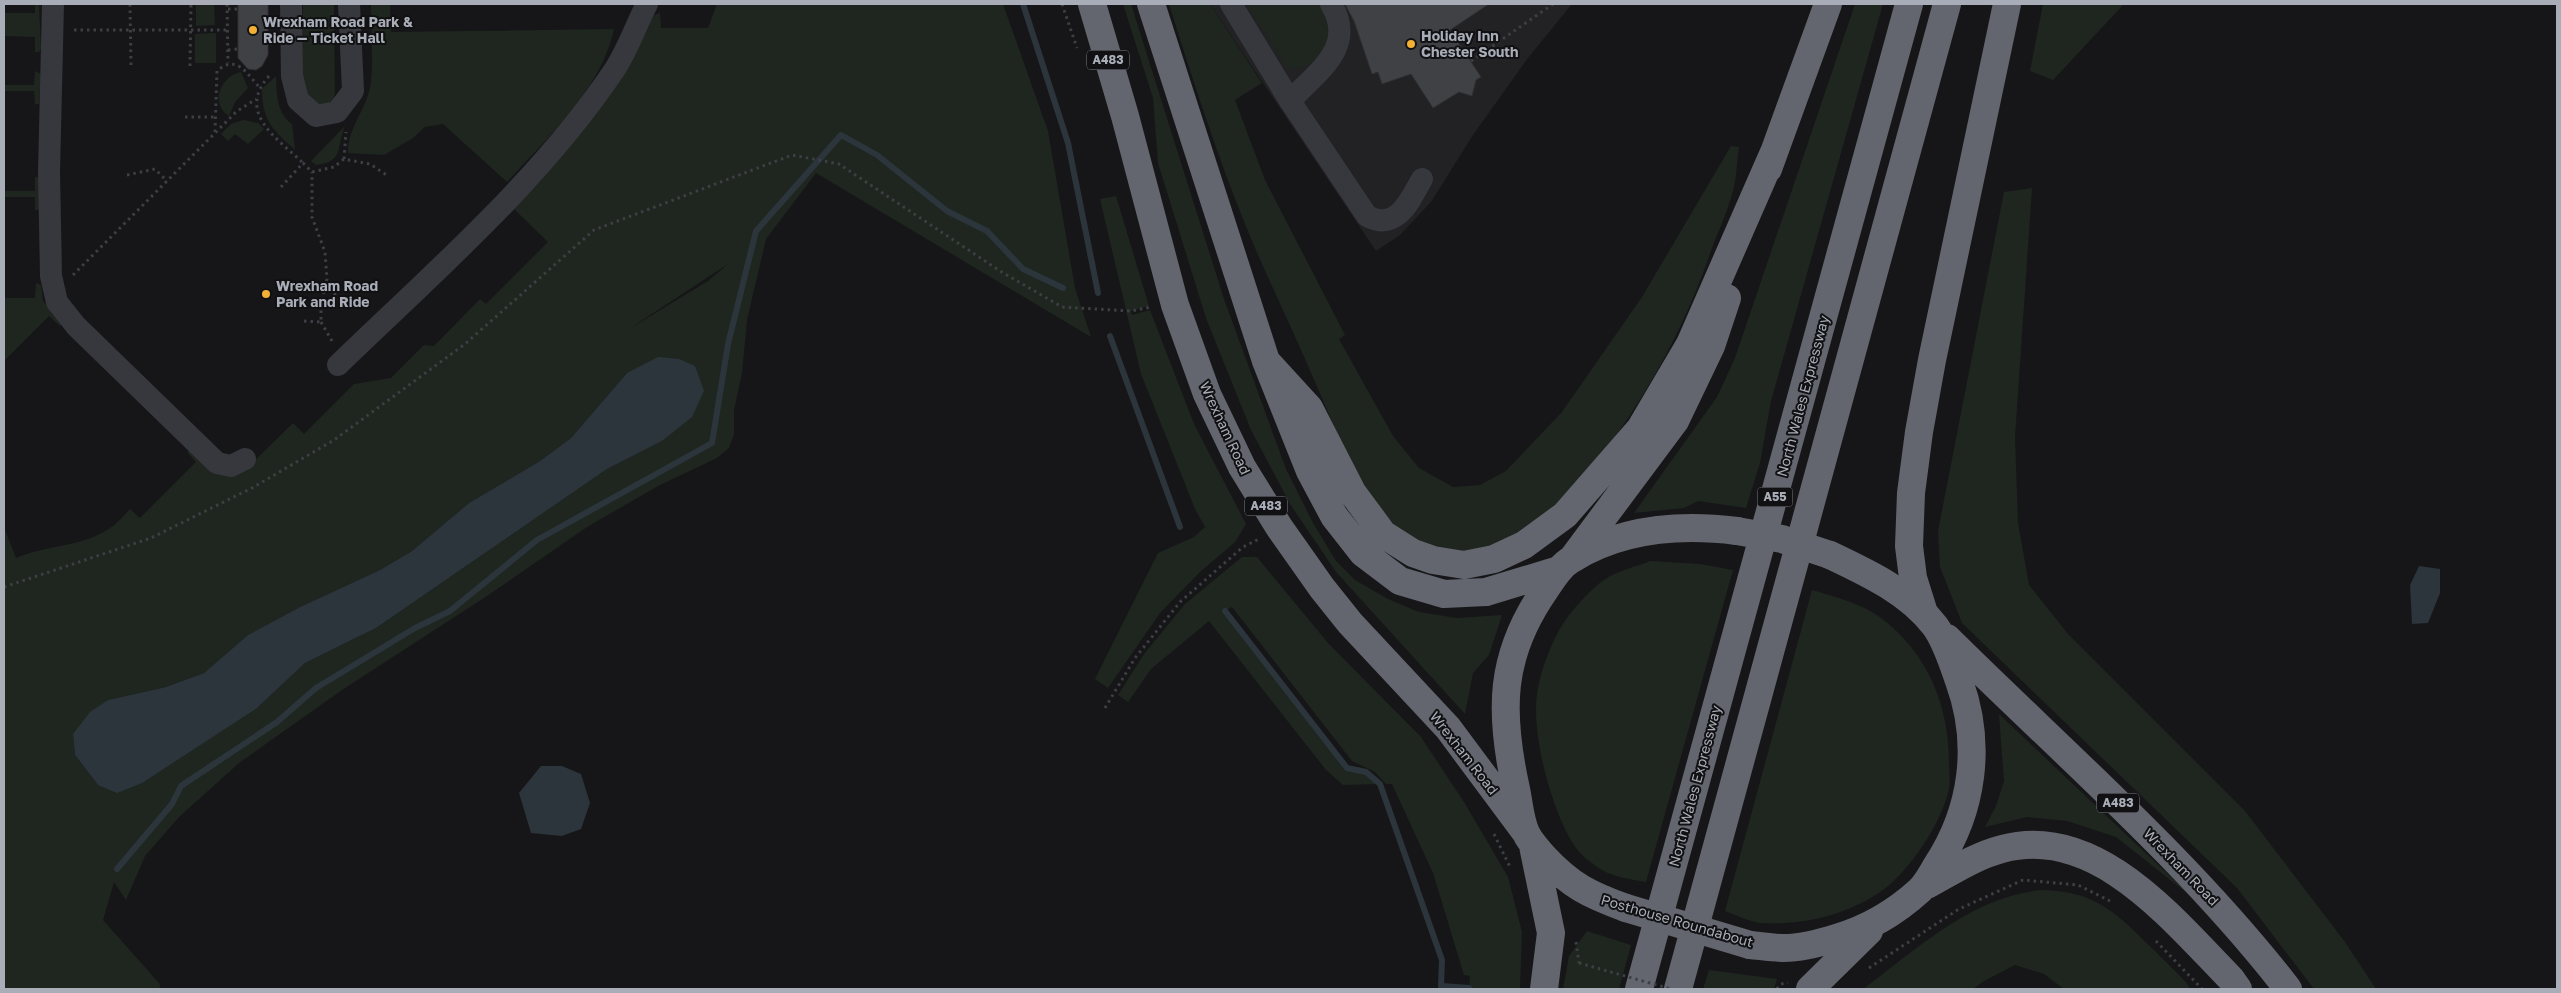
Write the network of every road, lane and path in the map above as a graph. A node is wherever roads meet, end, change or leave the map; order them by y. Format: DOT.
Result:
graph roads {
  1 [pos="52,4"];
  2 [pos="130,4"];
  3 [pos="191,4"];
  4 [pos="227,4"];
  5 [pos="291,4"];
  6 [pos="349,4"];
  7 [pos="647,4"];
  8 [pos="1092,4"];
  9 [pos="1151,4"];
  10 [pos="1231,4"];
  11 [pos="1330,4"];
  12 [pos="1553,4"];
  13 [pos="1828,4"];
  14 [pos="1909,4"];
  15 [pos="1946,4"];
  16 [pos="2007,4"];
  17 [pos="228,9"];
  18 [pos="238,9"];
  19 [pos="52,30"];
  20 [pos="228,30"];
  21 [pos="130,31"];
  22 [pos="191,31"];
  23 [pos="228,50"];
  24 [pos="238,50"];
  25 [pos="1470,61"];
  26 [pos="228,64"];
  27 [pos="131,66"];
  28 [pos="190,66"];
  29 [pos="272,73"];
  30 [pos="259,87"];
  31 [pos="256,99"];
  32 [pos="1290,101"];
  33 [pos="185,117"];
  34 [pos="216,117"];
  35 [pos="216,132"];
  36 [pos="1774,152"];
  37 [pos="304,163"];
  38 [pos="312,172"];
  39 [pos="127,175"];
  40 [pos="388,176"];
  41 [pos="1422,178"];
  42 [pos="167,181"];
  43 [pos="281,187"];
  44 [pos="326,284"];
  45 [pos="57,302"];
  46 [pos="343,303"];
  47 [pos="1153,307"];
  48 [pos="304,322"];
  49 [pos="1266,361"];
  50 [pos="338,365"];
  51 [pos="245,459"];
  52 [pos="1278,527"];
  53 [pos="1565,565"];
  54 [pos="4,587"];
  55 [pos="1931,621"];
  56 [pos="1105,708"];
  57 [pos="1529,838"];
  58 [pos="1921,888"];
  59 [pos="2116,904"];
  60 [pos="1883,918"];
  61 [pos="2150,934"];
  62 [pos="1578,963"];
  63 [pos="1861,974"];
  64 [pos="1544,989"];
  65 [pos="1639,989"];
  66 [pos="1671,989"];
  67 [pos="1678,989"];
  68 [pos="1810,989"];
  69 [pos="2202,989"];
  70 [pos="2238,989"];
  71 [pos="2288,989"];
  1 -- 19 [label="lane"];
  2 -- 21 [label="path"];
  3 -- 22 [label="path"];
  4 -- 17 [label="path"];
  5 -- 6 [label="lane"];
  7 -- 50 [label="lane"];
  8 -- 52 [label="highway, Wrexham Road / A483"];
  9 -- 49 [label="highway"];
  10 -- 32 [label="lane"];
  11 -- 32 [label="lane"];
  12 -- 25 [label="path"];
  13 -- 36 [label="highway"];
  14 -- 65 [label="highway, North Wales Expressway / A55"];
  15 -- 67 [label="highway, A55"];
  16 -- 55 [label="highway"];
  17 -- 18 [label="path"];
  17 -- 20 [label="path"];
  19 -- 21 [label="path"];
  19 -- 45 [label="lane"];
  20 -- 22 [label="path"];
  20 -- 23 [label="path"];
  21 -- 22 [label="path"];
  21 -- 27 [label="path"];
  22 -- 28 [label="path"];
  23 -- 24 [label="path"];
  23 -- 26 [label="path"];
  26 -- 30 [label="path"];
  26 -- 34 [label="path"];
  29 -- 30 [label="path"];
  30 -- 31 [label="path"];
  31 -- 35 [label="path"];
  31 -- 37 [label="path"];
  32 -- 41 [label="lane"];
  33 -- 34 [label="path"];
  34 -- 35 [label="path"];
  35 -- 42 [label="path"];
  36 -- 49 [label="highway"];
  36 -- 53 [label="highway"];
  37 -- 38 [label="path"];
  37 -- 43 [label="path"];
  38 -- 40 [label="path"];
  38 -- 44 [label="path"];
  39 -- 42 [label="path"];
  42 -- 45 [label="path"];
  44 -- 46 [label="path"];
  44 -- 48 [label="path"];
  45 -- 51 [label="lane"];
  47 -- 54 [label="path"];
  49 -- 53 [label="highway"];
  52 -- 56 [label="path"];
  52 -- 57 [label="highway, Wrexham Road / A483"];
  53 -- 55 [label="highway, Posthouse Roundabout, bridge"];
  53 -- 57 [label="highway, Posthouse Roundabout"];
  55 -- 58 [label="highway, Posthouse Roundabout"];
  55 -- 71 [label="highway, Wrexham Road / A483"];
  57 -- 60 [label="highway, Posthouse Roundabout, bridge"];
  57 -- 64 [label="highway"];
  58 -- 60 [label="highway, Posthouse Roundabout"];
  58 -- 70 [label="highway"];
  59 -- 63 [label="path"];
  60 -- 68 [label="highway"];
  61 -- 69 [label="path"];
  62 -- 66 [label="path, bridge"];
}
